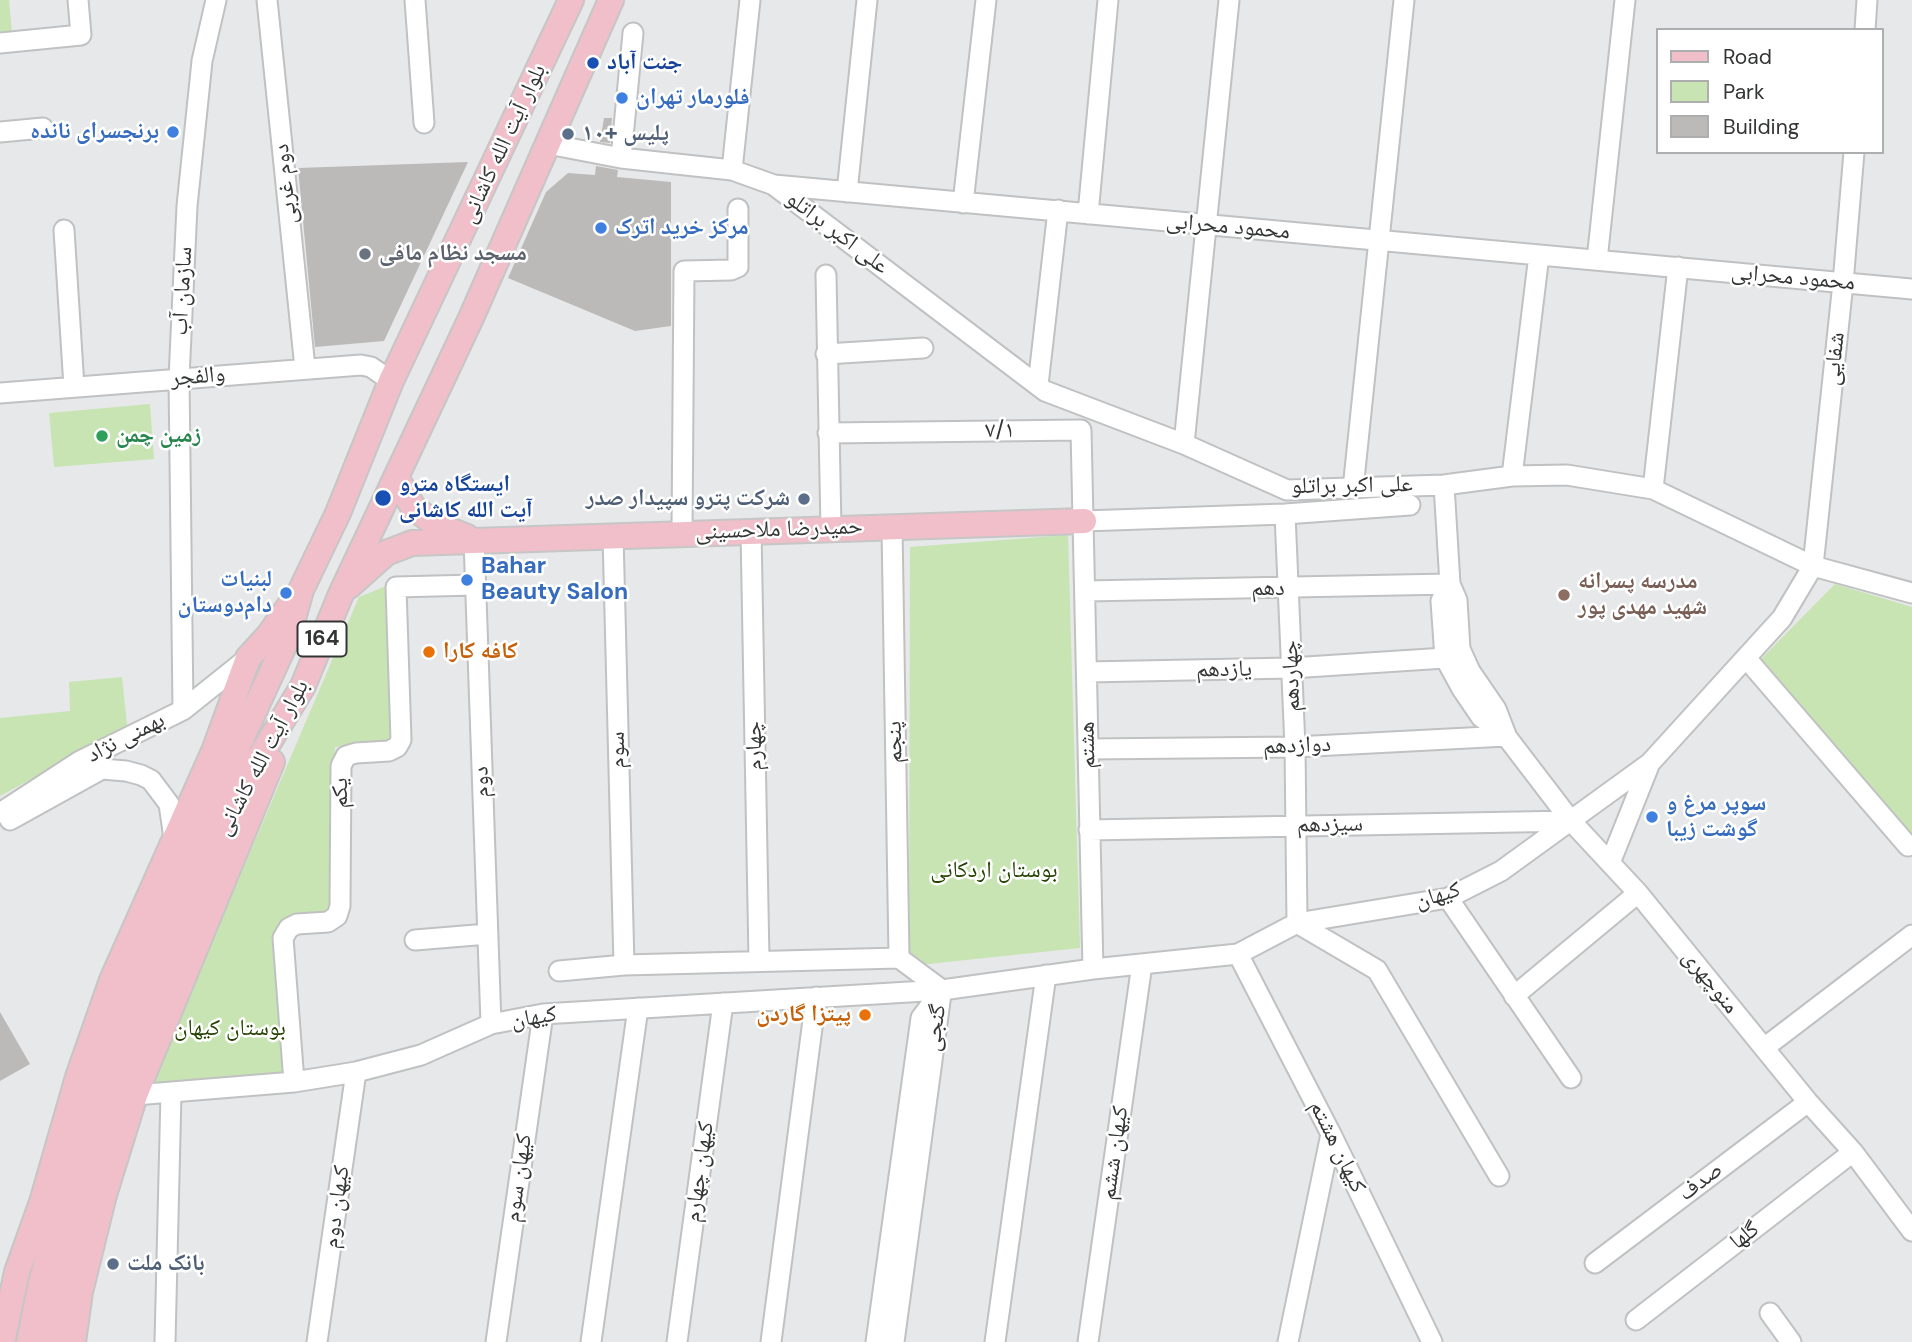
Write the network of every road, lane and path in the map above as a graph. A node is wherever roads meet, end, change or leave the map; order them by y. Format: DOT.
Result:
graph roads {
  1 [pos="78,0"];
  2 [pos="216,0"];
  3 [pos="267,0"];
  4 [pos="415,0"];
  5 [pos="571,0"];
  6 [pos="611,0"];
  7 [pos="750,0"];
  8 [pos="867,0"];
  9 [pos="986,0"];
  10 [pos="1108,0"];
  11 [pos="1230,0"];
  12 [pos="1405,0"];
  13 [pos="1625,0"];
  14 [pos="1867,0"];
  15 [pos="1865,28"];
  16 [pos="632,33"];
  17 [pos="0,43"];
  18 [pos="424,123"];
  19 [pos="43,128"];
  20 [pos="0,132"];
  21 [pos="548,144"];
  22 [pos="1854,154"];
  23 [pos="621,158"];
  24 [pos="732,170"];
  25 [pos="774,186"];
  26 [pos="847,192"];
  27 [pos="963,203"];
  28 [pos="738,209"];
  29 [pos="1058,210"];
  30 [pos="1088,214"];
  31 [pos="1207,225"];
  32 [pos="64,230"];
  33 [pos="1379,240"];
  34 [pos="1539,255"];
  35 [pos="1597,260"];
  36 [pos="1678,267"];
  37 [pos="826,275"];
  38 [pos="1843,283"];
  39 [pos="1912,289"];
  40 [pos="923,348"];
  41 [pos="826,355"];
  42 [pos="305,369"];
  43 [pos="179,378"];
  44 [pos="391,381"];
  45 [pos="1038,385"];
  46 [pos="74,387"];
  47 [pos="0,393"];
  48 [pos="828,433"];
  49 [pos="1184,444"];
  50 [pos="1512,476"];
  51 [pos="397,479"];
  52 [pos="1444,485"];
  53 [pos="1353,489"];
  54 [pos="1653,489"];
  55 [pos="1410,505"];
  56 [pos="1285,514"];
  57 [pos="1084,521"];
  58 [pos="892,527"];
  59 [pos="831,529"];
  60 [pos="751,531"];
  61 [pos="682,533"];
  62 [pos="613,535"];
  63 [pos="474,540"];
  64 [pos="1813,566"];
  65 [pos="1450,584"];
  66 [pos="475,585"];
  67 [pos="1289,589"];
  68 [pos="301,590"];
  69 [pos="1085,591"];
  70 [pos="1912,593"];
  71 [pos="341,594"];
  72 [pos="248,658"];
  73 [pos="1445,658"];
  74 [pos="1746,658"];
  75 [pos="1291,668"];
  76 [pos="1087,672"];
  77 [pos="303,686"];
  78 [pos="183,710"];
  79 [pos="1506,736"];
  80 [pos="1295,747"];
  81 [pos="1088,749"];
  82 [pos="1650,763"];
  83 [pos="0,813"];
  84 [pos="1571,821"];
  85 [pos="0,825"];
  86 [pos="1296,826"];
  87 [pos="1089,830"];
  88 [pos="174,838"];
  89 [pos="1908,846"];
  90 [pos="1610,863"];
  91 [pos="1638,893"];
  92 [pos="1448,898"];
  93 [pos="1297,923"];
  94 [pos="488,934"];
  95 [pos="1912,935"];
  96 [pos="415,940"];
  97 [pos="1238,954"];
  98 [pos="899,958"];
  99 [pos="759,960"];
  100 [pos="1142,964"];
  101 [pos="624,965"];
  102 [pos="1093,969"];
  103 [pos="559,971"];
  104 [pos="1046,975"];
  105 [pos="942,989"];
  106 [pos="1514,996"];
  107 [pos="816,997"];
  108 [pos="723,1003"];
  109 [pos="638,1008"];
  110 [pos="542,1014"];
  111 [pos="491,1024"];
  112 [pos="1764,1048"];
  113 [pos="356,1072"];
  114 [pos="1571,1078"];
  115 [pos="294,1083"];
  116 [pos="171,1093"];
  117 [pos="135,1095"];
  118 [pos="1808,1102"];
  119 [pos="1331,1134"];
  120 [pos="1853,1152"];
  121 [pos="1499,1176"];
  122 [pos="1912,1231"];
  123 [pos="1595,1263"];
  124 [pos="51,1285"];
  125 [pos="1770,1313"];
  126 [pos="1636,1320"];
  127 [pos="2,1342"];
  128 [pos="29,1342"];
  129 [pos="50,1342"];
  130 [pos="73,1342"];
  131 [pos="165,1342"];
  132 [pos="317,1342"];
  133 [pos="496,1342"];
  134 [pos="591,1342"];
  135 [pos="677,1342"];
  136 [pos="771,1342"];
  137 [pos="876,1342"];
  138 [pos="894,1342"];
  139 [pos="995,1342"];
  140 [pos="1088,1342"];
  141 [pos="1288,1342"];
  142 [pos="1432,1342"];
  143 [pos="1791,1342"];
  1 -- 17 [label="street"];
  2 -- 43 [label="street, سازمان آب"];
  3 -- 42 [label="street, دوم غربی"];
  4 -- 18 [label="street"];
  5 -- 44 [label="main road, بلوار آیت الله کاشانی / 164"];
  6 -- 21 [label="main road, بلوار آیت الله کاشانی / 164"];
  7 -- 24 [label="street"];
  8 -- 26 [label="street"];
  9 -- 27 [label="street"];
  10 -- 30 [label="street"];
  11 -- 31 [label="street"];
  12 -- 33 [label="street"];
  13 -- 35 [label="street"];
  14 -- 15 [label="street"];
  16 -- 23 [label="street"];
  19 -- 20 [label="street"];
  21 -- 23 [label="street, محمود محرابی"];
  21 -- 51 [label="main road, بلوار آیت الله کاشانی / 164"];
  22 -- 38 [label="street, شفایی"];
  23 -- 24 [label="street, محمود محرابی"];
  24 -- 25 [label="street, محمود محرابی"];
  25 -- 26 [label="street, محمود محرابی"];
  25 -- 45 [label="street, علی اکبر براتلو"];
  26 -- 27 [label="street, محمود محرابی"];
  27 -- 29 [label="street, محمود محرابی"];
  28 -- 61 [label="street"];
  29 -- 30 [label="street, محمود محرابی"];
  29 -- 45 [label="street"];
  30 -- 31 [label="street, محمود محرابی"];
  31 -- 33 [label="street, محمود محرابی"];
  31 -- 49 [label="street"];
  32 -- 46 [label="street"];
  33 -- 34 [label="street, محمود محرابی"];
  33 -- 53 [label="street"];
  34 -- 35 [label="street, محمود محرابی"];
  34 -- 50 [label="street"];
  35 -- 36 [label="street, محمود محرابی"];
  36 -- 38 [label="street, محمود محرابی"];
  36 -- 54 [label="street"];
  37 -- 41 [label="street"];
  38 -- 39 [label="street, محمود محرابی"];
  38 -- 64 [label="street, شفایی"];
  40 -- 41 [label="street"];
  41 -- 48 [label="street"];
  42 -- 43 [label="street, والفجر"];
  42 -- 44 [label="street, والفجر"];
  43 -- 46 [label="street, والفجر"];
  43 -- 78 [label="street, سازمان آب"];
  44 -- 68 [label="main road, بلوار آیت الله کاشانی / 164"];
  45 -- 49 [label="street, علی اکبر براتلو"];
  46 -- 47 [label="street, والفجر"];
  48 -- 57 [label="street, ۷/۱"];
  48 -- 59 [label="street"];
  49 -- 53 [label="street, علی اکبر براتلو"];
  50 -- 52 [label="street, علی اکبر براتلو"];
  50 -- 54 [label="street, علی اکبر براتلو"];
  51 -- 63 [label="main road"];
  51 -- 71 [label="main road, بلوار آیت الله کاشانی / 164"];
  52 -- 53 [label="street, علی اکبر براتلو"];
  52 -- 65 [label="street, منوچهری"];
  54 -- 64 [label="street, علی اکبر براتلو"];
  55 -- 56 [label="street"];
  56 -- 57 [label="street"];
  56 -- 67 [label="street, چهاردهم"];
  57 -- 58 [label="main road, حمیدرضا ملاحسینی"];
  57 -- 69 [label="street, هشتم"];
  58 -- 59 [label="main road, حمیدرضا ملاحسینی"];
  58 -- 98 [label="street, پنجم"];
  59 -- 60 [label="main road, حمیدرضا ملاحسینی"];
  60 -- 61 [label="main road, حمیدرضا ملاحسینی"];
  60 -- 99 [label="street, چهارم"];
  61 -- 62 [label="main road, حمیدرضا ملاحسینی"];
  62 -- 63 [label="main road, حمیدرضا ملاحسینی"];
  62 -- 101 [label="street, سوم"];
  63 -- 66 [label="street, دوم"];
  63 -- 71 [label="main road, حمیدرضا ملاحسینی"];
  64 -- 70 [label="street, علی اکبر براتلو"];
  64 -- 74 [label="street, کیهان"];
  65 -- 67 [label="street, دهم"];
  65 -- 73 [label="street, منوچهری"];
  65 -- 79 [label="street, منوچهری"];
  66 -- 94 [label="street, دوم"];
  66 -- 115 [label="street, یکم"];
  67 -- 69 [label="street, دهم"];
  67 -- 75 [label="street, چهاردهم"];
  68 -- 72 [label="main road"];
  68 -- 124 [label="main road, بلوار آیت الله کاشانی / 164"];
  69 -- 76 [label="street, هشتم"];
  71 -- 77 [label="main road, بلوار آیت الله کاشانی / 164"];
  72 -- 78 [label="street, بهمنی نژاد"];
  72 -- 88 [label="main road"];
  73 -- 75 [label="street, یازدهم"];
  73 -- 79 [label="street, منوچهری"];
  74 -- 82 [label="street, کیهان"];
  74 -- 89 [label="street"];
  75 -- 76 [label="street, یازدهم"];
  75 -- 80 [label="street, چهاردهم"];
  76 -- 81 [label="street, هشتم"];
  77 -- 117 [label="main road"];
  77 -- 124 [label="main road, بلوار آیت الله کاشانی / 164"];
  78 -- 83 [label="street, بهمنی نژاد"];
  79 -- 80 [label="street, دوازدهم"];
  79 -- 84 [label="street, منوچهری"];
  80 -- 81 [label="street, دوازدهم"];
  80 -- 86 [label="street, چهاردهم"];
  81 -- 87 [label="street, هشتم"];
  82 -- 84 [label="street, کیهان"];
  82 -- 90 [label="street"];
  84 -- 86 [label="street, سیزدهم"];
  84 -- 90 [label="street, منوچهری"];
  84 -- 92 [label="street, کیهان"];
  85 -- 88 [label="street, بهمنی نژاد"];
  86 -- 87 [label="street, سیزدهم"];
  86 -- 93 [label="street, چهاردهم"];
  87 -- 102 [label="street, هشتم"];
  88 -- 127 [label="main road"];
  90 -- 91 [label="street, منوچهری"];
  91 -- 106 [label="street"];
  91 -- 112 [label="street, منوچهری"];
  92 -- 93 [label="street, کیهان"];
  92 -- 106 [label="street"];
  93 -- 97 [label="street, کیهان"];
  93 -- 121 [label="street"];
  94 -- 96 [label="street"];
  94 -- 111 [label="street, دوم"];
  95 -- 112 [label="street"];
  97 -- 100 [label="street, کیهان"];
  97 -- 119 [label="street, کیهان هشتم"];
  98 -- 99 [label="street, کیهان"];
  98 -- 105 [label="street"];
  99 -- 101 [label="street, کیهان"];
  100 -- 102 [label="street, کیهان"];
  100 -- 140 [label="street, کیهان ششم"];
  101 -- 103 [label="street, کیهان"];
  102 -- 104 [label="street, کیهان"];
  104 -- 105 [label="street, کیهان"];
  104 -- 139 [label="street"];
  105 -- 107 [label="street, کیهان"];
  105 -- 137 [label="street, گنجی"];
  105 -- 138 [label="street, گنجی"];
  106 -- 114 [label="street"];
  107 -- 108 [label="street, کیهان"];
  107 -- 136 [label="street"];
  108 -- 109 [label="street, کیهان"];
  108 -- 135 [label="street, کیهان چهارم"];
  109 -- 110 [label="street, کیهان"];
  109 -- 134 [label="street"];
  110 -- 111 [label="street, کیهان"];
  110 -- 133 [label="street, کیهان سوم"];
  111 -- 113 [label="street, کیهان"];
  112 -- 118 [label="street, منوچهری"];
  113 -- 115 [label="street, کیهان"];
  113 -- 132 [label="street, کیهان دوم"];
  115 -- 116 [label="street, کیهان"];
  116 -- 117 [label="street, کیهان"];
  116 -- 131 [label="street"];
  117 -- 130 [label="main road"];
  118 -- 120 [label="street, منوچهری"];
  118 -- 123 [label="street, صدف"];
  119 -- 141 [label="street"];
  119 -- 142 [label="street, کیهان هشتم"];
  120 -- 122 [label="street, منوچهری"];
  120 -- 126 [label="street, گلها"];
  124 -- 128 [label="main road, بلوار آیت الله کاشانی / 164"];
  124 -- 129 [label="main road, بلوار آیت الله کاشانی / 164"];
  125 -- 143 [label="street"];
}
